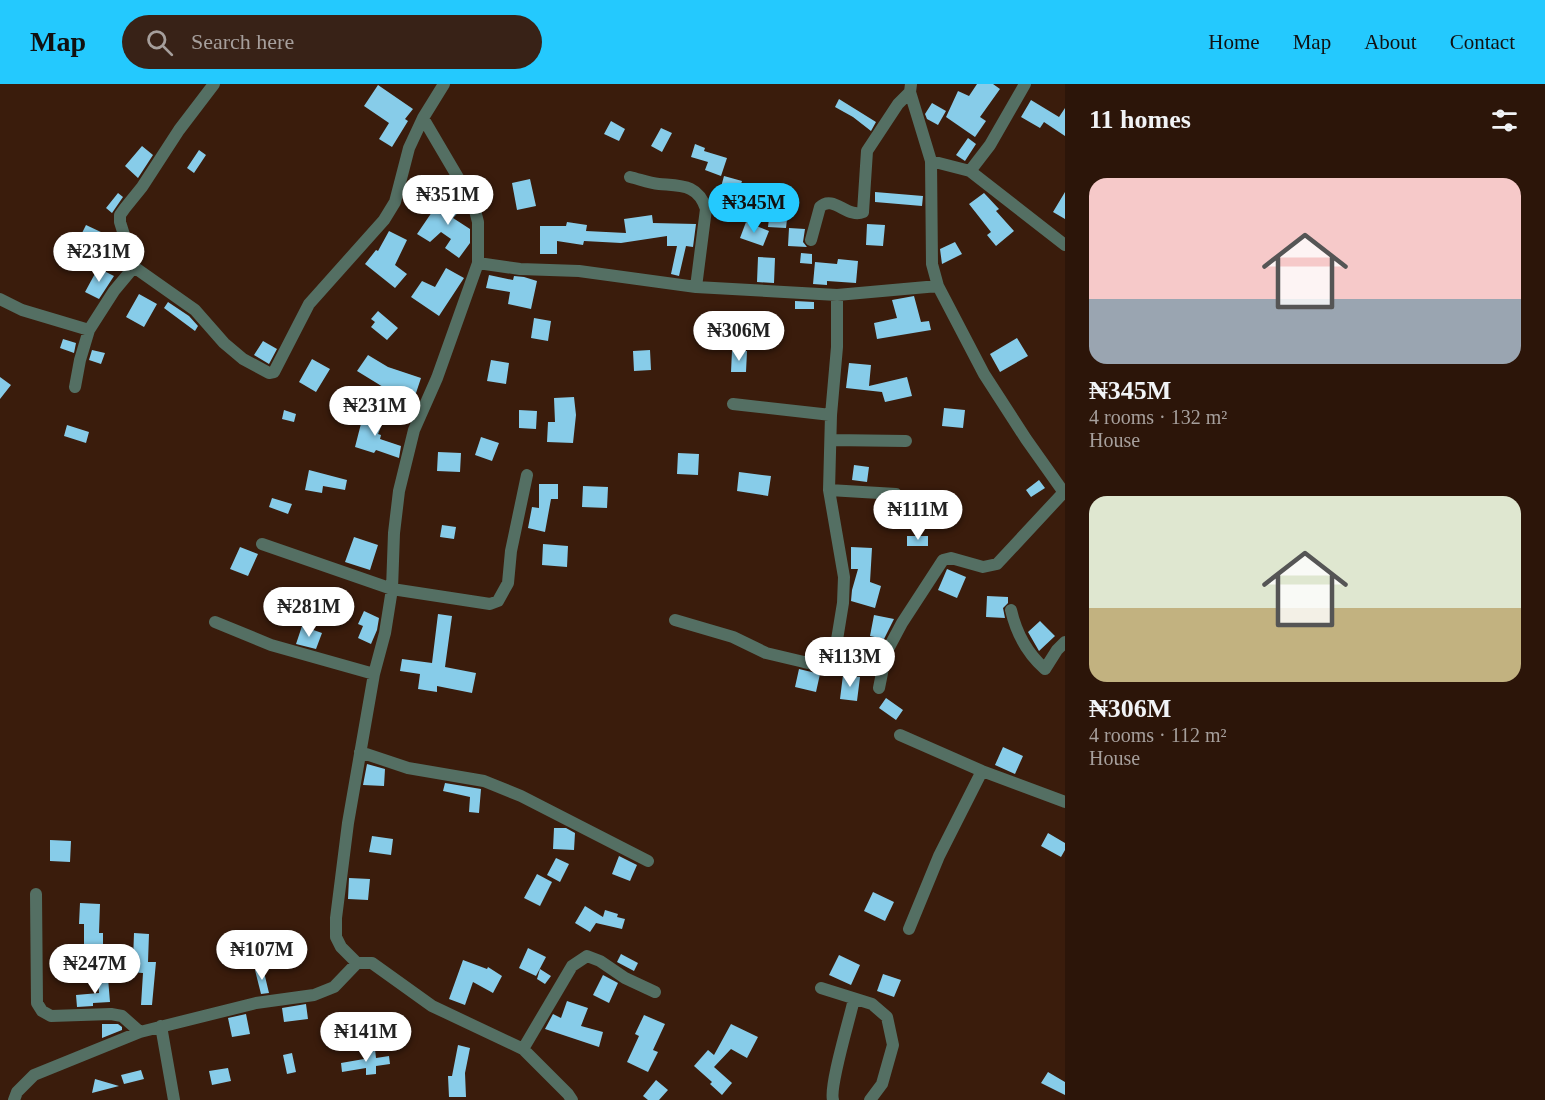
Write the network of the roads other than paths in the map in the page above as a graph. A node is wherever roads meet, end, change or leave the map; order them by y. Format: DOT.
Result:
graph roads {
  1 [pos="214,84"];
  2 [pos="1025,84"];
  3 [pos="441,85"];
  4 [pos="911,88"];
  5 [pos="423,118"];
  6 [pos="931,161"];
  7 [pos="969,171"];
  8 [pos="630,177"];
  9 [pos="811,240"];
  10 [pos="1065,245"];
  11 [pos="478,263"];
  12 [pos="134,267"];
  13 [pos="938,286"];
  14 [pos="696,287"];
  15 [pos="837,295"];
  16 [pos="0,299"];
  17 [pos="89,330"];
  18 [pos="75,387"];
  19 [pos="733,404"];
  20 [pos="831,415"];
  21 [pos="831,440"];
  22 [pos="906,441"];
  23 [pos="527,475"];
  24 [pos="829,490"];
  25 [pos="1064,493"];
  26 [pos="896,494"];
  27 [pos="261,544"];
  28 [pos="392,589"];
  29 [pos="1011,609"];
  30 [pos="675,620"];
  31 [pos="215,622"];
  32 [pos="1065,642"];
  33 [pos="374,674"];
  34 [pos="879,688"];
  35 [pos="900,735"];
  36 [pos="360,752"];
  37 [pos="982,771"];
  38 [pos="1065,802"];
  39 [pos="648,861"];
  40 [pos="36,894"];
  41 [pos="909,929"];
  42 [pos="357,963"];
  43 [pos="820,988"];
  44 [pos="655,992"];
  45 [pos="854,999"];
  46 [pos="161,1026"];
  47 [pos="140,1032"];
  48 [pos="523,1049"];
  49 [pos="14,1100"];
  50 [pos="174,1100"];
  51 [pos="572,1100"];
  52 [pos="833,1100"];
  53 [pos="870,1100"];
  1 -- 12 [label="street"];
  2 -- 7 [label="street"];
  3 -- 5 [label="street"];
  4 -- 6 [label="street"];
  4 -- 9 [label="street"];
  5 -- 11 [label="street"];
  5 -- 12 [label="street"];
  6 -- 7 [label="street"];
  6 -- 13 [label="street"];
  7 -- 10 [label="street"];
  8 -- 14 [label="street"];
  11 -- 14 [label="street"];
  11 -- 28 [label="street"];
  12 -- 17 [label="street"];
  13 -- 15 [label="street"];
  13 -- 25 [label="street"];
  14 -- 15 [label="street"];
  15 -- 20 [label="street"];
  16 -- 17 [label="street"];
  17 -- 18 [label="street"];
  19 -- 20 [label="street"];
  20 -- 21 [label="street"];
  21 -- 22 [label="street"];
  21 -- 24 [label="street"];
  23 -- 28 [label="street"];
  24 -- 26 [label="street"];
  24 -- 30 [label="street"];
  25 -- 34 [label="street"];
  27 -- 28 [label="street"];
  28 -- 33 [label="street"];
  29 -- 32 [label="street"];
  31 -- 33 [label="street"];
  33 -- 36 [label="street"];
  35 -- 37 [label="street"];
  36 -- 39 [label="street"];
  36 -- 42 [label="street"];
  37 -- 38 [label="street"];
  37 -- 41 [label="street"];
  40 -- 47 [label="street"];
  42 -- 46 [label="street"];
  42 -- 48 [label="street"];
  43 -- 45 [label="street"];
  44 -- 48 [label="street"];
  45 -- 52 [label="street"];
  45 -- 53 [label="street"];
  46 -- 47 [label="street"];
  46 -- 50 [label="street"];
  47 -- 49 [label="street"];
  48 -- 51 [label="street"];
}
